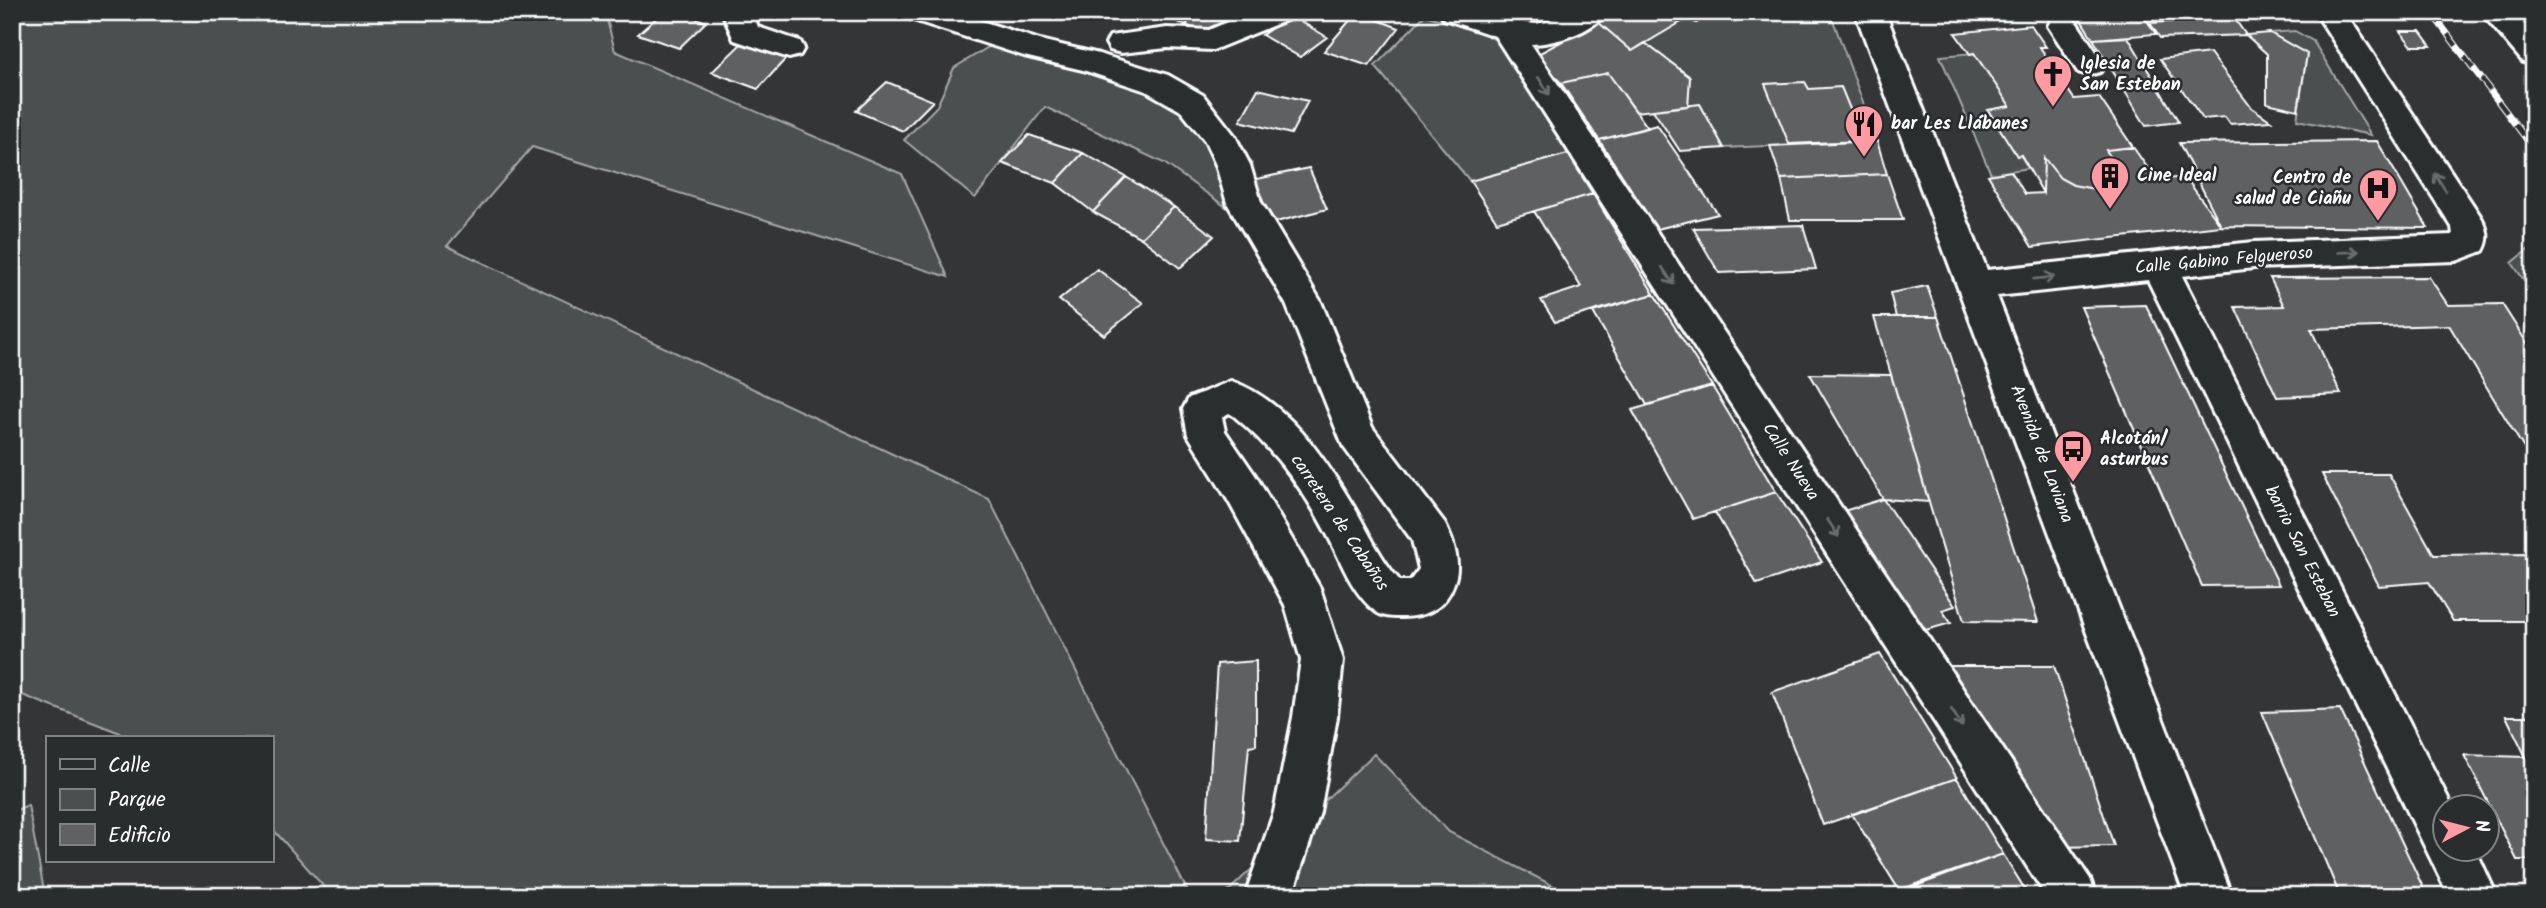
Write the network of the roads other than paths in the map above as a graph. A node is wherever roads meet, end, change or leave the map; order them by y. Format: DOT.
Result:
graph roads {
  1 [pos="737,12"];
  2 [pos="921,12"];
  3 [pos="1278,12"];
  4 [pos="1455,12"];
  5 [pos="1591,12"];
  6 [pos="1870,12"];
  7 [pos="2330,12"];
  8 [pos="2496,12"];
  9 [pos="2063,26"];
  10 [pos="1506,29"];
  11 [pos="1121,43"];
  12 [pos="789,48"];
  13 [pos="2534,55"];
  14 [pos="2089,65"];
  15 [pos="2159,265"];
  16 [pos="1976,285"];
  17 [pos="2430,808"];
  18 [pos="2457,862"];
  19 [pos="1268,896"];
  20 [pos="2073,896"];
  21 [pos="2209,896"];
  22 [pos="2474,896"];
  1 -- 12 [label="street"];
  2 -- 19 [label="street, carretera de Cabaños"];
  3 -- 11 [label="street"];
  4 -- 10 [label="street"];
  5 -- 10 [label="street"];
  6 -- 16 [label="street, Avenida de Laviana"];
  15 -- 7 [label="street, Calle Gabino Felgueroso, one-way"];
  8 -- 13 [label="street"];
  9 -- 14 [label="street"];
  10 -- 20 [label="street, Calle Nueva, one-way"];
  16 -- 15 [label="street, Calle Gabino Felgueroso, one-way"];
  15 -- 17 [label="street, barrio San Esteban"];
  16 -- 21 [label="street, Avenida de Laviana"];
  18 -- 22 [label="street"];
}
